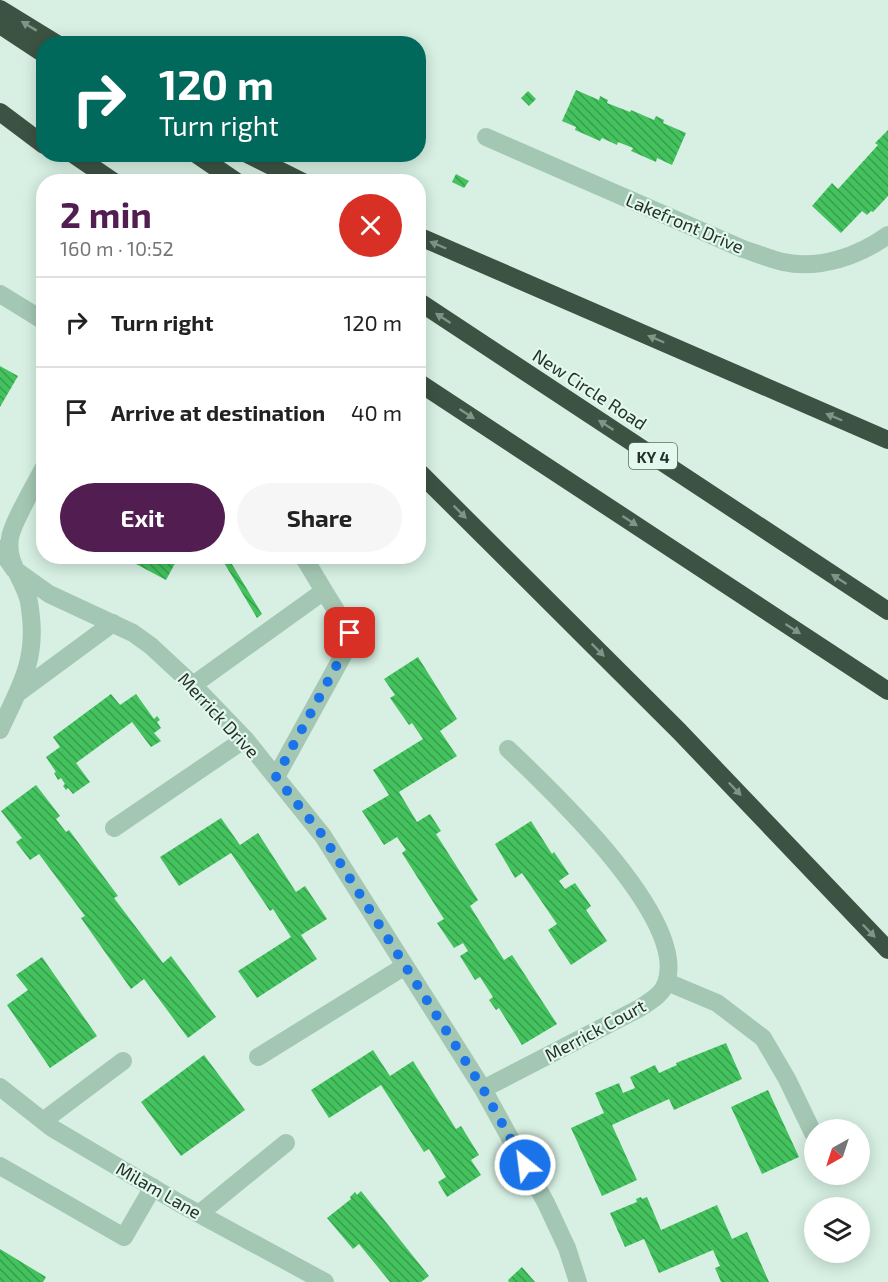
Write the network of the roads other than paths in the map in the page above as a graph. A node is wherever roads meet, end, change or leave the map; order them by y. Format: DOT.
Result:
graph roads {
  1 [pos="0,9"];
  2 [pos="0,25"];
  3 [pos="44,36"];
  4 [pos="36,49"];
  5 [pos="0,107"];
  6 [pos="0,112"];
  7 [pos="36,130"];
  8 [pos="486,137"];
  9 [pos="36,139"];
  10 [pos="66,162"];
  11 [pos="85,162"];
  12 [pos="208,162"];
  13 [pos="263,162"];
  14 [pos="82,174"];
  15 [pos="102,174"];
  16 [pos="225,174"];
  17 [pos="287,174"];
  18 [pos="888,236"];
  19 [pos="426,239"];
  20 [pos="0,294"];
  21 [pos="426,307"];
  22 [pos="36,316"];
  23 [pos="426,387"];
  24 [pos="888,440"];
  25 [pos="426,479"];
  26 [pos="36,483"];
  27 [pos="0,549"];
  28 [pos="308,564"];
  29 [pos="14,569"];
  30 [pos="324,591"];
  31 [pos="888,611"];
  32 [pos="113,623"];
  33 [pos="193,684"];
  34 [pos="888,691"];
  35 [pos="18,693"];
  36 [pos="0,730"];
  37 [pos="245,739"];
  38 [pos="508,749"];
  39 [pos="276,777"];
  40 [pos="114,828"];
  41 [pos="888,950"];
  42 [pos="405,966"];
  43 [pos="667,982"];
  44 [pos="258,1057"];
  45 [pos="123,1061"];
  46 [pos="0,1087"];
  47 [pos="483,1089"];
  48 [pos="806,1119"];
  49 [pos="43,1121"];
  50 [pos="286,1143"];
  51 [pos="0,1167"];
  52 [pos="153,1187"];
  53 [pos="199,1214"];
  54 [pos="325,1282"];
  55 [pos="578,1282"];
  3 -- 1 [label="highway, one-way"];
  2 -- 4 [label="highway"];
  5 -- 7 [label="highway"];
  6 -- 9 [label="highway"];
  8 -- 18 [label="street, Lakefront Drive"];
  10 -- 14 [label="highway"];
  11 -- 15 [label="highway"];
  12 -- 16 [label="highway"];
  13 -- 17 [label="highway"];
  24 -- 19 [label="highway, one-way"];
  20 -- 22 [label="street"];
  31 -- 21 [label="highway, New Circle Road / KY 4, one-way"];
  23 -- 34 [label="highway, one-way"];
  25 -- 41 [label="highway, one-way"];
  26 -- 29 [label="street"];
  27 -- 29 [label="street, Merrick Drive"];
  28 -- 30 [label="street"];
  29 -- 32 [label="street, Merrick Drive"];
  29 -- 35 [label="street"];
  30 -- 33 [label="street"];
  30 -- 39 [label="street"];
  32 -- 33 [label="street, Merrick Drive"];
  32 -- 35 [label="street"];
  33 -- 37 [label="street, Merrick Drive"];
  35 -- 36 [label="street"];
  37 -- 39 [label="street, Merrick Drive"];
  37 -- 40 [label="street"];
  38 -- 43 [label="street"];
  39 -- 42 [label="street, Merrick Drive"];
  42 -- 44 [label="street"];
  42 -- 47 [label="street, Merrick Drive"];
  43 -- 47 [label="street, Merrick Court"];
  43 -- 48 [label="street"];
  45 -- 49 [label="street"];
  46 -- 49 [label="street, Milam Lane"];
  47 -- 55 [label="street, Merrick Drive"];
  49 -- 52 [label="street, Milam Lane"];
  50 -- 53 [label="street"];
  51 -- 52 [label="street"];
  52 -- 53 [label="street, Milam Lane"];
  53 -- 54 [label="street, Milam Lane"];
}
